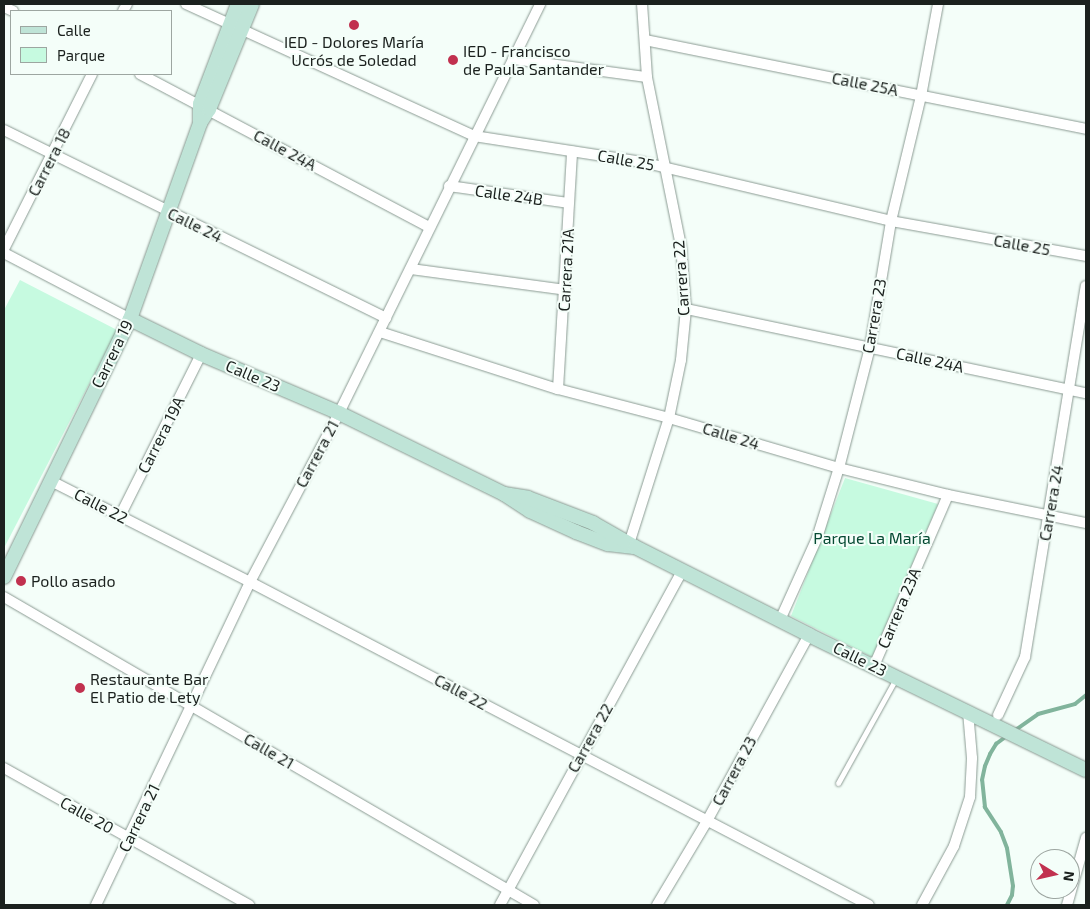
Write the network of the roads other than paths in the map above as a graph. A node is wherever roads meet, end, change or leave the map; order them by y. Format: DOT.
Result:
graph roads {
  1 [pos="186,4"];
  2 [pos="238,4"];
  3 [pos="252,4"];
  4 [pos="540,4"];
  5 [pos="642,4"];
  6 [pos="938,4"];
  7 [pos="237,25"];
  8 [pos="645,40"];
  9 [pos="513,59"];
  10 [pos="92,75"];
  11 [pos="142,75"];
  12 [pos="647,77"];
  13 [pos="921,96"];
  14 [pos="205,107"];
  15 [pos="1086,129"];
  16 [pos="4,130"];
  17 [pos="474,136"];
  18 [pos="572,151"];
  19 [pos="53,154"];
  20 [pos="665,168"];
  21 [pos="449,186"];
  22 [pos="568,203"];
  23 [pos="170,212"];
  24 [pos="891,221"];
  25 [pos="429,227"];
  26 [pos="4,249"];
  27 [pos="4,253"];
  28 [pos="1086,256"];
  29 [pos="411,269"];
  30 [pos="1086,286"];
  31 [pos="566,290"];
  32 [pos="686,309"];
  33 [pos="386,318"];
  34 [pos="130,319"];
  35 [pos="380,332"];
  36 [pos="870,347"];
  37 [pos="202,354"];
  38 [pos="558,388"];
  39 [pos="1071,390"];
  40 [pos="1086,393"];
  41 [pos="339,413"];
  42 [pos="670,418"];
  43 [pos="839,468"];
  44 [pos="51,481"];
  45 [pos="948,495"];
  46 [pos="120,516"];
  47 [pos="1048,516"];
  48 [pos="1086,523"];
  49 [pos="631,546"];
  50 [pos="682,571"];
  51 [pos="4,576"];
  52 [pos="250,582"];
  53 [pos="4,597"];
  54 [pos="780,620"];
  55 [pos="809,635"];
  56 [pos="874,666"];
  57 [pos="897,677"];
  58 [pos="192,706"];
  59 [pos="973,713"];
  60 [pos="998,714"];
  61 [pos="581,755"];
  62 [pos="4,768"];
  63 [pos="1086,770"];
  64 [pos="838,783"];
  65 [pos="707,821"];
  66 [pos="129,838"];
  67 [pos="1086,838"];
  68 [pos="1083,865"];
  69 [pos="509,890"];
  70 [pos="96,905"];
  71 [pos="250,905"];
  72 [pos="500,905"];
  73 [pos="534,905"];
  74 [pos="656,905"];
  75 [pos="869,905"];
  76 [pos="922,905"];
  77 [pos="1066,905"];
  1 -- 7 [label="street, Calle 25"];
  2 -- 7 [label="street, Carrera 19"];
  3 -- 7 [label="street, Carrera 19"];
  4 -- 9 [label="street, Carrera 21"];
  5 -- 8 [label="street, Carrera 22"];
  6 -- 13 [label="street, Carrera 23"];
  7 -- 14 [label="street, Carrera 19"];
  7 -- 17 [label="street, Calle 25"];
  8 -- 12 [label="street, Carrera 22"];
  8 -- 13 [label="street, Calle 25A"];
  9 -- 12 [label="street"];
  9 -- 17 [label="street, Carrera 21"];
  10 -- 19 [label="street, Carrera 18"];
  11 -- 14 [label="street, Calle 24A"];
  12 -- 20 [label="street, Carrera 22"];
  13 -- 15 [label="street, Calle 25A"];
  13 -- 24 [label="street, Carrera 23"];
  14 -- 23 [label="street, Carrera 19"];
  14 -- 25 [label="street, Calle 24A"];
  16 -- 19 [label="street, Calle 24"];
  17 -- 18 [label="street, Calle 25"];
  17 -- 21 [label="street, Carrera 21"];
  18 -- 20 [label="street, Calle 25"];
  18 -- 22 [label="street, Carrera 21A"];
  19 -- 23 [label="street, Calle 24"];
  19 -- 26 [label="street, Carrera 18"];
  20 -- 24 [label="street, Calle 25"];
  20 -- 32 [label="street, Carrera 22"];
  21 -- 22 [label="street, Calle 24B"];
  21 -- 25 [label="street, Carrera 21"];
  22 -- 31 [label="street, Carrera 21A"];
  23 -- 33 [label="street, Calle 24"];
  23 -- 34 [label="street, Carrera 19"];
  24 -- 28 [label="street, Calle 25"];
  24 -- 36 [label="street, Carrera 23"];
  25 -- 29 [label="street, Carrera 21"];
  27 -- 34 [label="street, Calle 23"];
  29 -- 31 [label="street"];
  29 -- 33 [label="street, Carrera 21"];
  30 -- 39 [label="street, Carrera 24"];
  31 -- 38 [label="street, Carrera 21A"];
  32 -- 36 [label="street, Calle 24A"];
  32 -- 42 [label="street, Carrera 22"];
  33 -- 35 [label="street, Carrera 21"];
  34 -- 37 [label="street, Calle 23"];
  34 -- 44 [label="street, Carrera 19"];
  35 -- 38 [label="street, Calle 24"];
  35 -- 41 [label="street, Carrera 21"];
  36 -- 39 [label="street, Calle 24A"];
  36 -- 43 [label="street, Carrera 23"];
  37 -- 41 [label="street, Calle 23"];
  37 -- 46 [label="street, Carrera 19A"];
  38 -- 42 [label="street, Calle 24"];
  39 -- 40 [label="street, Calle 24A"];
  39 -- 47 [label="street, Carrera 24"];
  41 -- 49 [label="street, Calle 23"];
  41 -- 52 [label="street, Carrera 21"];
  42 -- 43 [label="street, Calle 24"];
  42 -- 49 [label="street, Carrera 22"];
  43 -- 45 [label="street, Calle 24"];
  43 -- 54 [label="street, Carrera 23"];
  44 -- 46 [label="street, Calle 22"];
  44 -- 51 [label="street, Carrera 19"];
  45 -- 47 [label="street, Calle 24"];
  45 -- 56 [label="street, Carrera 23A"];
  46 -- 52 [label="street, Calle 22"];
  47 -- 48 [label="street, Calle 24"];
  47 -- 60 [label="street, Carrera 24"];
  49 -- 50 [label="street, Calle 23"];
  50 -- 54 [label="street, Calle 23"];
  50 -- 61 [label="street, Carrera 22"];
  52 -- 58 [label="street, Carrera 21"];
  52 -- 61 [label="street, Calle 22"];
  53 -- 58 [label="street, Calle 21"];
  54 -- 55 [label="street, Calle 23"];
  55 -- 56 [label="street, Calle 23"];
  55 -- 65 [label="street, Carrera 23"];
  56 -- 57 [label="street, Calle 23"];
  57 -- 59 [label="street, Calle 23"];
  57 -- 64 [label="lane"];
  58 -- 66 [label="street, Carrera 21"];
  58 -- 69 [label="street, Calle 21"];
  59 -- 63 [label="street, Calle 23"];
  59 -- 76 [label="street"];
  61 -- 65 [label="street, Calle 22"];
  61 -- 69 [label="street, Carrera 22"];
  62 -- 66 [label="street, Calle 20"];
  65 -- 74 [label="street, Carrera 23"];
  65 -- 75 [label="street, Calle 22"];
  66 -- 70 [label="street, Carrera 21"];
  66 -- 71 [label="street, Calle 20"];
  67 -- 68 [label="street"];
  68 -- 77 [label="street"];
  69 -- 72 [label="street, Carrera 22"];
  69 -- 73 [label="street, Calle 21"];
}
